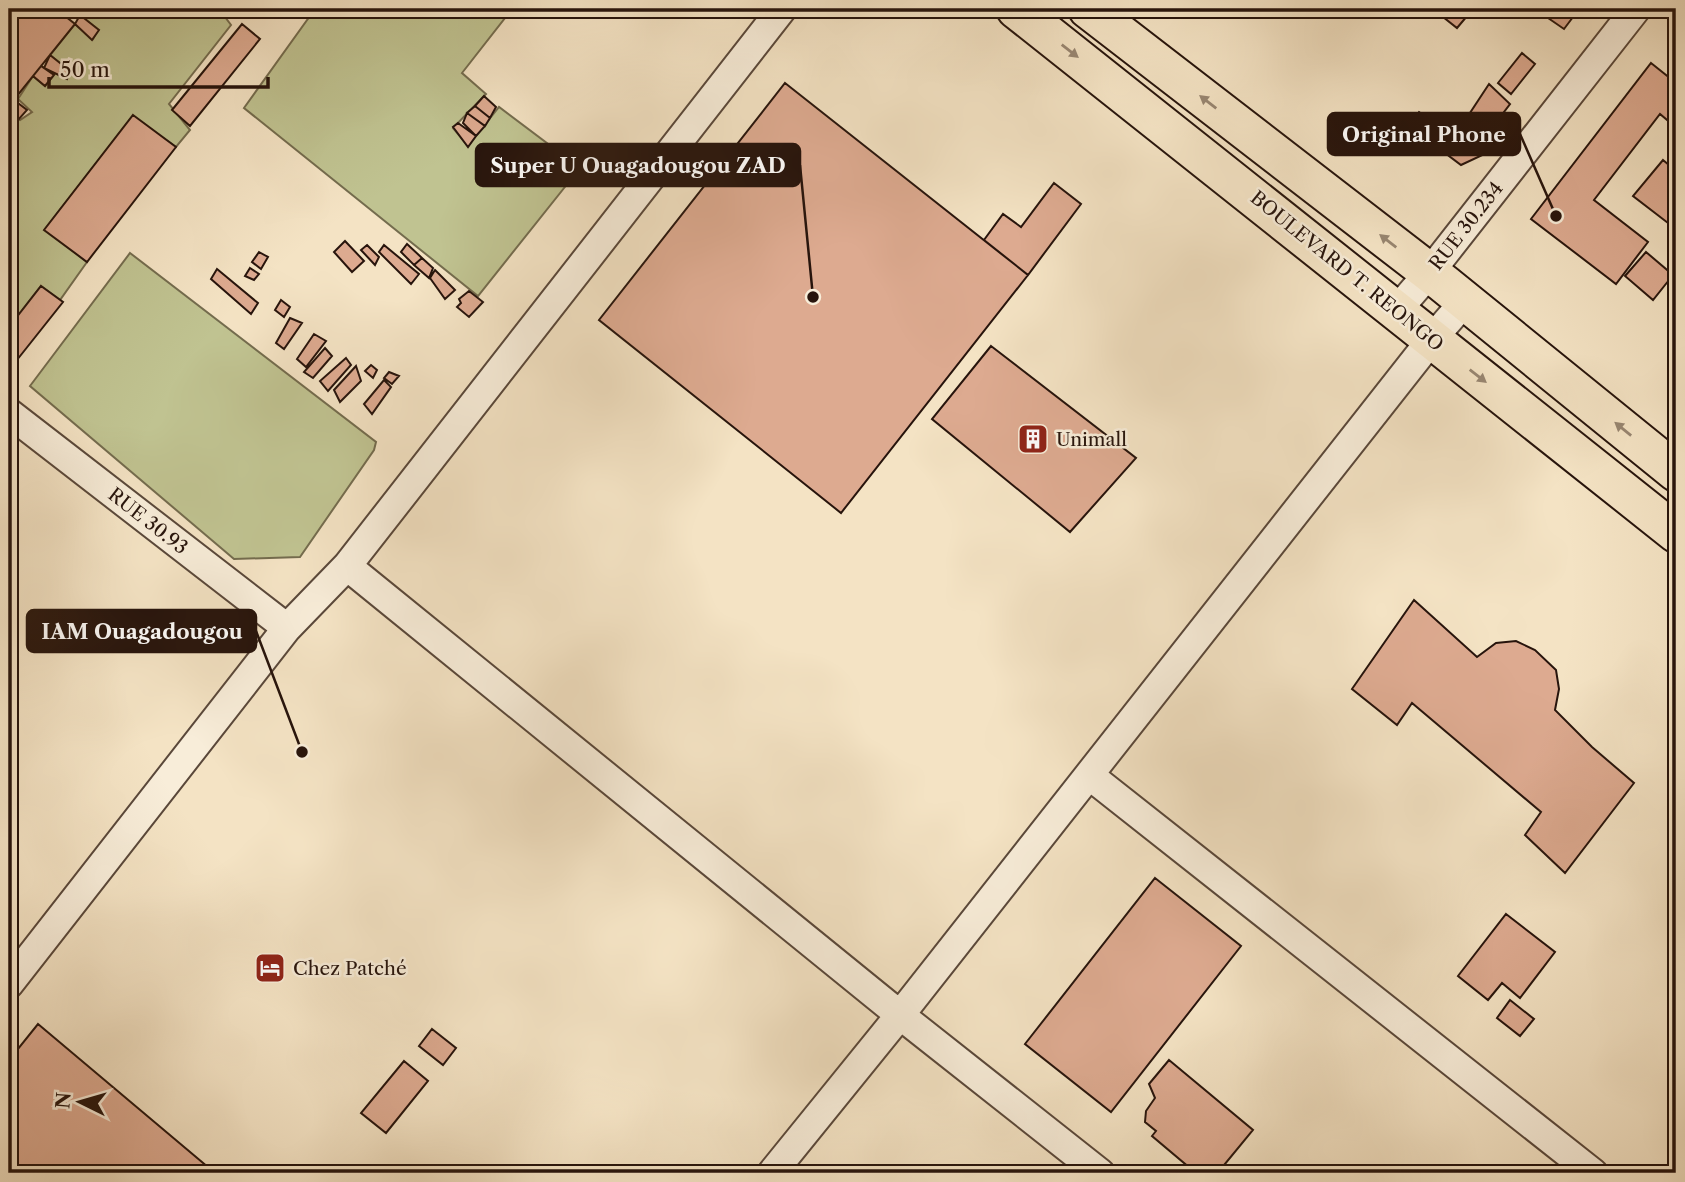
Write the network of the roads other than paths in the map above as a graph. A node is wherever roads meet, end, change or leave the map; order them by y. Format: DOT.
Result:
graph roads {
  1 [pos="782,9"];
  2 [pos="1016,9"];
  3 [pos="1088,9"];
  4 [pos="1636,9"];
  5 [pos="1429,273"];
  6 [pos="1465,301"];
  7 [pos="1397,310"];
  8 [pos="1432,339"];
  9 [pos="9,413"];
  10 [pos="1676,472"];
  11 [pos="1676,533"];
  12 [pos="347,566"];
  13 [pos="287,628"];
  14 [pos="1089,775"];
  15 [pos="9,984"];
  16 [pos="900,1015"];
  17 [pos="772,1173"];
  18 [pos="1100,1173"];
  19 [pos="1592,1173"];
  1 -- 12 [label="street"];
  2 -- 7 [label="main road, BOULEVARD T. REONGO, one-way"];
  5 -- 3 [label="main road, one-way"];
  4 -- 5 [label="street, RUE 30.234"];
  5 -- 6 [label="main road"];
  5 -- 7 [label="street, RUE 30.234"];
  6 -- 8 [label="street"];
  10 -- 6 [label="main road, one-way"];
  7 -- 8 [label="main road, BOULEVARD T. REONGO"];
  8 -- 11 [label="main road, BOULEVARD T. REONGO, one-way"];
  8 -- 14 [label="street"];
  9 -- 13 [label="street, RUE 30.93"];
  12 -- 13 [label="street"];
  12 -- 16 [label="street"];
  13 -- 15 [label="street"];
  14 -- 16 [label="street"];
  14 -- 19 [label="street"];
  16 -- 17 [label="street"];
  16 -- 18 [label="street"];
}
